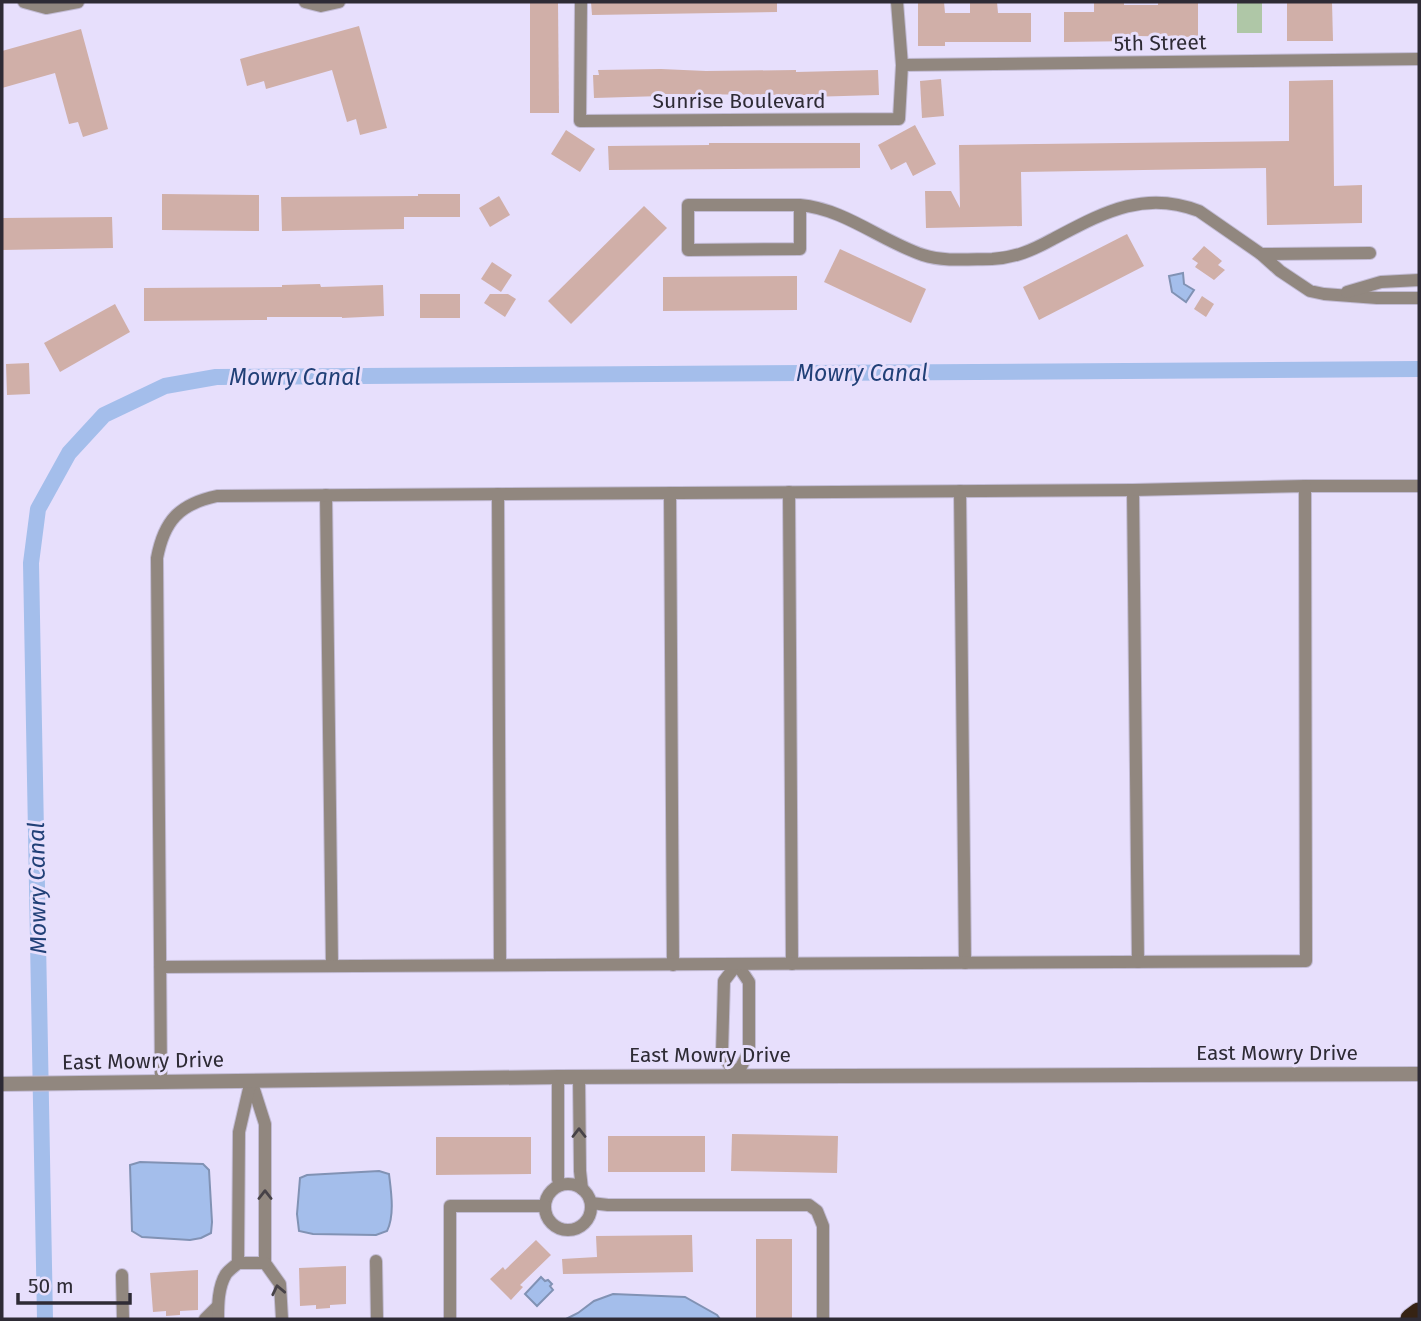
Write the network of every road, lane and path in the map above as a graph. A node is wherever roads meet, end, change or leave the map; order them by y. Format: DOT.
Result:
graph roads {
  1 [pos="24,2"];
  2 [pos="78,2"];
  3 [pos="306,2"];
  4 [pos="339,2"];
  5 [pos="581,2"];
  6 [pos="897,2"];
  7 [pos="1419,59"];
  8 [pos="902,65"];
  9 [pos="800,205"];
  10 [pos="1370,253"];
  11 [pos="1261,254"];
  12 [pos="1419,281"];
  13 [pos="1340,295"];
  14 [pos="1419,298"];
  15 [pos="1305,486"];
  16 [pos="1419,486"];
  17 [pos="1133,490"];
  18 [pos="960,491"];
  19 [pos="789,492"];
  20 [pos="670,493"];
  21 [pos="498,494"];
  22 [pos="326,495"];
  23 [pos="1138,962"];
  24 [pos="965,963"];
  25 [pos="737,964"];
  26 [pos="792,964"];
  27 [pos="500,965"];
  28 [pos="673,965"];
  29 [pos="332,966"];
  30 [pos="160,967"];
  31 [pos="749,1019"];
  32 [pos="723,1020"];
  33 [pos="1419,1074"];
  34 [pos="736,1076"];
  35 [pos="558,1077"];
  36 [pos="579,1077"];
  37 [pos="251,1080"];
  38 [pos="161,1082"];
  39 [pos="2,1084"];
  40 [pos="560,1185"];
  41 [pos="582,1189"];
  42 [pos="591,1203"];
  43 [pos="545,1206"];
  44 [pos="376,1261"];
  45 [pos="239,1262"];
  46 [pos="265,1263"];
  47 [pos="122,1275"];
  48 [pos="218,1313"];
  49 [pos="1419,1313"];
  50 [pos="123,1319"];
  51 [pos="205,1319"];
  52 [pos="282,1319"];
  53 [pos="377,1319"];
  54 [pos="450,1319"];
  55 [pos="822,1319"];
  56 [pos="1411,1319"];
  1 -- 2 [label="street"];
  3 -- 4 [label="street"];
  5 -- 8 [label="street, Sunrise Boulevard"];
  6 -- 8 [label="street, Sunrise Boulevard"];
  7 -- 8 [label="street, 5th Street"];
  9 -- 9 [label="street"];
  9 -- 11 [label="street"];
  10 -- 11 [label="street"];
  11 -- 13 [label="street"];
  12 -- 13 [label="street"];
  13 -- 14 [label="street"];
  15 -- 16 [label="street"];
  15 -- 17 [label="street"];
  15 -- 23 [label="street"];
  17 -- 18 [label="street"];
  17 -- 23 [label="street"];
  18 -- 19 [label="street"];
  18 -- 24 [label="street"];
  19 -- 20 [label="street"];
  19 -- 26 [label="street"];
  20 -- 21 [label="street"];
  20 -- 28 [label="street"];
  21 -- 22 [label="street"];
  21 -- 27 [label="street"];
  22 -- 29 [label="street"];
  22 -- 30 [label="street"];
  23 -- 24 [label="street"];
  24 -- 26 [label="street"];
  25 -- 26 [label="street"];
  25 -- 28 [label="street"];
  25 -- 31 [label="street"];
  25 -- 32 [label="street"];
  27 -- 28 [label="street"];
  27 -- 29 [label="street"];
  29 -- 30 [label="street"];
  30 -- 38 [label="street"];
  31 -- 32 [label="street"];
  31 -- 34 [label="street"];
  32 -- 34 [label="street"];
  33 -- 34 [label="street, East Mowry Drive"];
  34 -- 36 [label="street, East Mowry Drive"];
  35 -- 36 [label="street, East Mowry Drive"];
  35 -- 37 [label="street, East Mowry Drive"];
  35 -- 40 [label="street"];
  41 -- 36 [label="street, one-way"];
  37 -- 38 [label="street, East Mowry Drive"];
  37 -- 45 [label="street"];
  46 -- 37 [label="street, one-way"];
  38 -- 39 [label="street, East Mowry Drive"];
  40 -- 41 [label="street"];
  40 -- 43 [label="street"];
  41 -- 42 [label="street"];
  42 -- 43 [label="street"];
  42 -- 55 [label="street"];
  43 -- 54 [label="street"];
  44 -- 53 [label="street"];
  45 -- 46 [label="street"];
  45 -- 48 [label="street"];
  52 -- 46 [label="street, one-way"];
  47 -- 50 [label="street"];
  48 -- 51 [label="street"];
  49 -- 56 [label="highway"];
}
